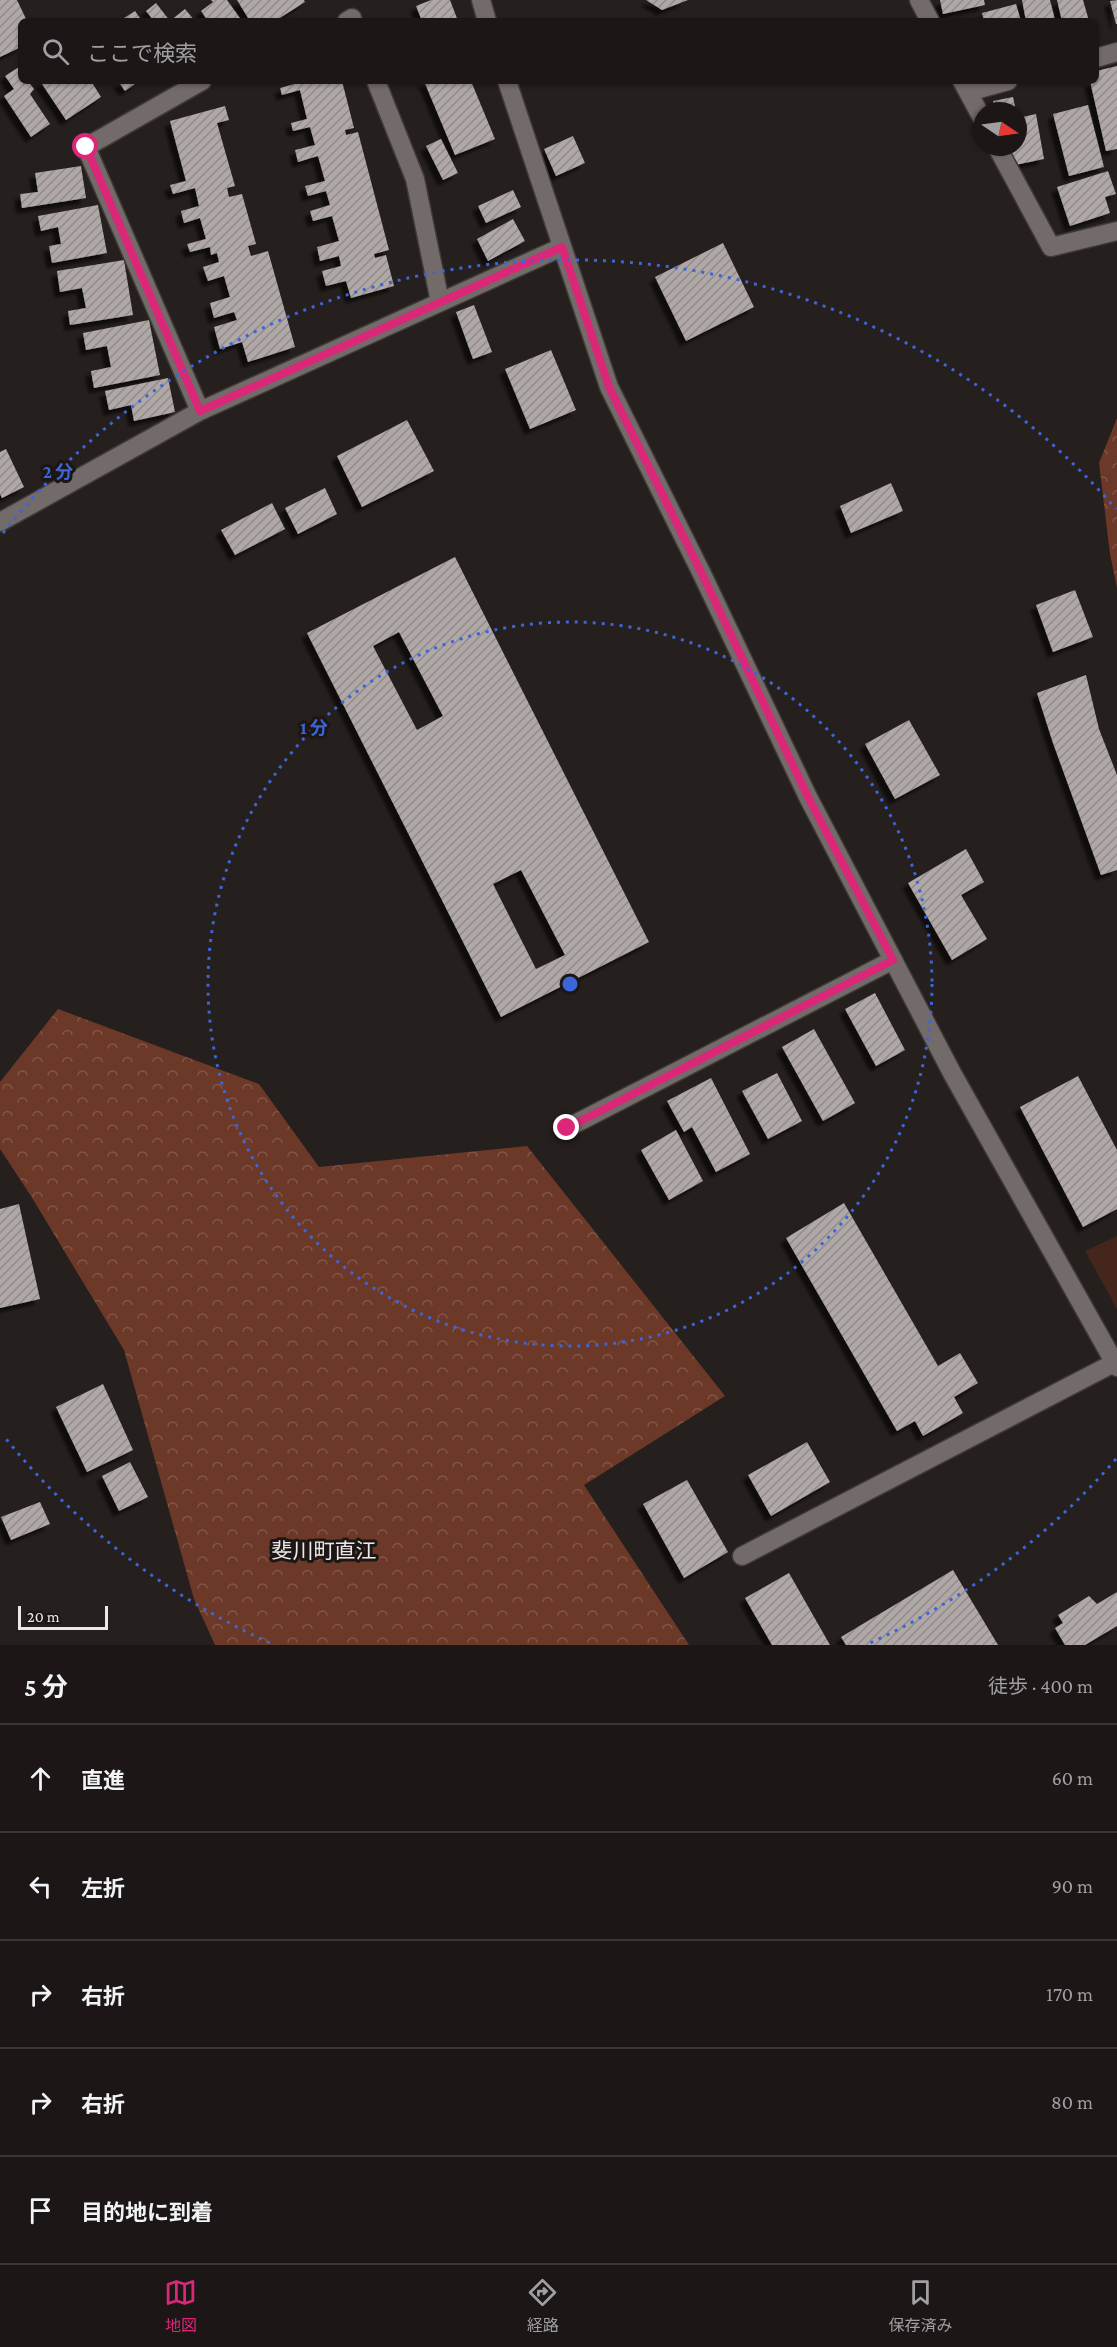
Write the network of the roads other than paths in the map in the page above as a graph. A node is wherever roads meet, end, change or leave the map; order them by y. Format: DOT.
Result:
graph roads {
  1 [pos="481,0"];
  2 [pos="919,0"];
  3 [pos="486,18"];
  4 [pos="928,18"];
  5 [pos="1117,52"];
  6 [pos="1099,57"];
  7 [pos="197,84"];
  8 [pos="377,84"];
  9 [pos="508,84"];
  10 [pos="982,84"];
  11 [pos="965,86"];
  12 [pos="974,102"];
  13 [pos="1002,156"];
  14 [pos="1117,231"];
  15 [pos="562,247"];
  16 [pos="440,303"];
  17 [pos="200,411"];
  18 [pos="0,522"];
  19 [pos="893,960"];
  20 [pos="567,1128"];
  21 [pos="1116,1365"];
  22 [pos="742,1556"];
  1 -- 3 [label="street"];
  2 -- 4 [label="street"];
  5 -- 6 [label="street"];
  7 -- 17 [label="street"];
  8 -- 16 [label="street"];
  9 -- 15 [label="street"];
  10 -- 11 [label="street"];
  11 -- 12 [label="street"];
  13 -- 14 [label="street"];
  15 -- 16 [label="street"];
  15 -- 19 [label="street"];
  16 -- 17 [label="street"];
  17 -- 18 [label="street"];
  19 -- 20 [label="street"];
  19 -- 21 [label="street"];
  21 -- 22 [label="street"];
}
